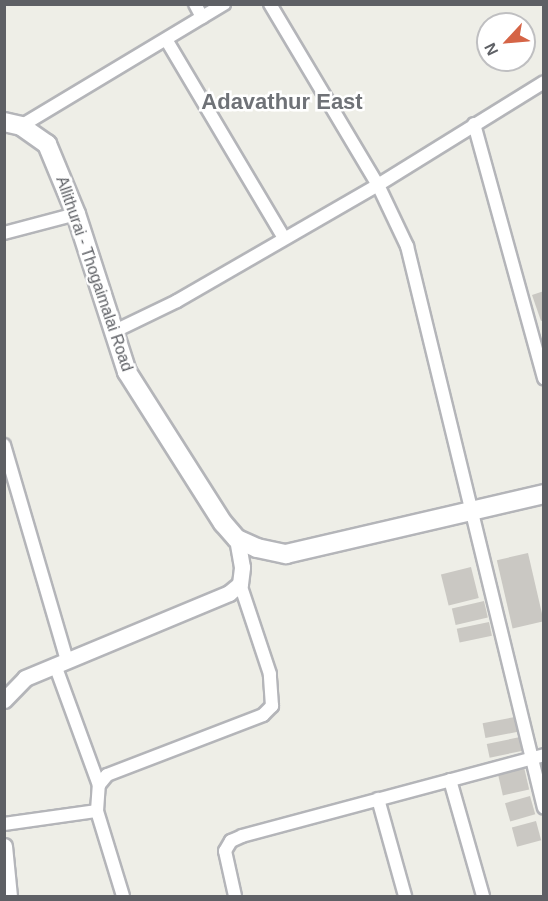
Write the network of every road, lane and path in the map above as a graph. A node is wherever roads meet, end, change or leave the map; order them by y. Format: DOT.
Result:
graph roads {
  1 [pos="195,4"];
  2 [pos="224,4"];
  3 [pos="270,4"];
  4 [pos="202,17"];
  5 [pos="167,41"];
  6 [pos="543,82"];
  7 [pos="13,124"];
  8 [pos="474,124"];
  9 [pos="378,185"];
  10 [pos="76,214"];
  11 [pos="4,233"];
  12 [pos="284,238"];
  13 [pos="113,332"];
  14 [pos="543,379"];
  15 [pos="4,445"];
  16 [pos="543,495"];
  17 [pos="472,510"];
  18 [pos="237,538"];
  19 [pos="240,584"];
  20 [pos="61,663"];
  21 [pos="4,700"];
  22 [pos="543,755"];
  23 [pos="530,759"];
  24 [pos="450,780"];
  25 [pos="99,785"];
  26 [pos="378,800"];
  27 [pos="543,808"];
  28 [pos="97,811"];
  29 [pos="4,824"];
  30 [pos="4,846"];
  31 [pos="9,897"];
  32 [pos="123,897"];
  33 [pos="235,897"];
  34 [pos="405,897"];
  35 [pos="483,897"];
  1 -- 4 [label="street"];
  2 -- 4 [label="street"];
  3 -- 9 [label="street"];
  4 -- 5 [label="street"];
  5 -- 7 [label="street"];
  5 -- 12 [label="street"];
  6 -- 8 [label="street"];
  7 -- 10 [label="main road, Allithurai - Thogaimalai Road"];
  8 -- 9 [label="street"];
  8 -- 14 [label="street"];
  9 -- 12 [label="street"];
  9 -- 17 [label="street"];
  10 -- 11 [label="street"];
  10 -- 13 [label="main road, Allithurai - Thogaimalai Road"];
  12 -- 13 [label="street"];
  13 -- 18 [label="main road, Allithurai - Thogaimalai Road"];
  15 -- 20 [label="street"];
  16 -- 17 [label="main road, Allithurai - Thogaimalai Road"];
  17 -- 18 [label="main road, Allithurai - Thogaimalai Road"];
  17 -- 23 [label="street"];
  18 -- 19 [label="street"];
  19 -- 20 [label="street"];
  19 -- 25 [label="street"];
  20 -- 21 [label="street"];
  20 -- 25 [label="street"];
  22 -- 23 [label="street"];
  23 -- 24 [label="street"];
  23 -- 27 [label="street"];
  24 -- 26 [label="street"];
  24 -- 35 [label="street"];
  25 -- 28 [label="street"];
  26 -- 33 [label="street"];
  26 -- 34 [label="street"];
  28 -- 29 [label="street"];
  28 -- 32 [label="street"];
  30 -- 31 [label="street"];
}
